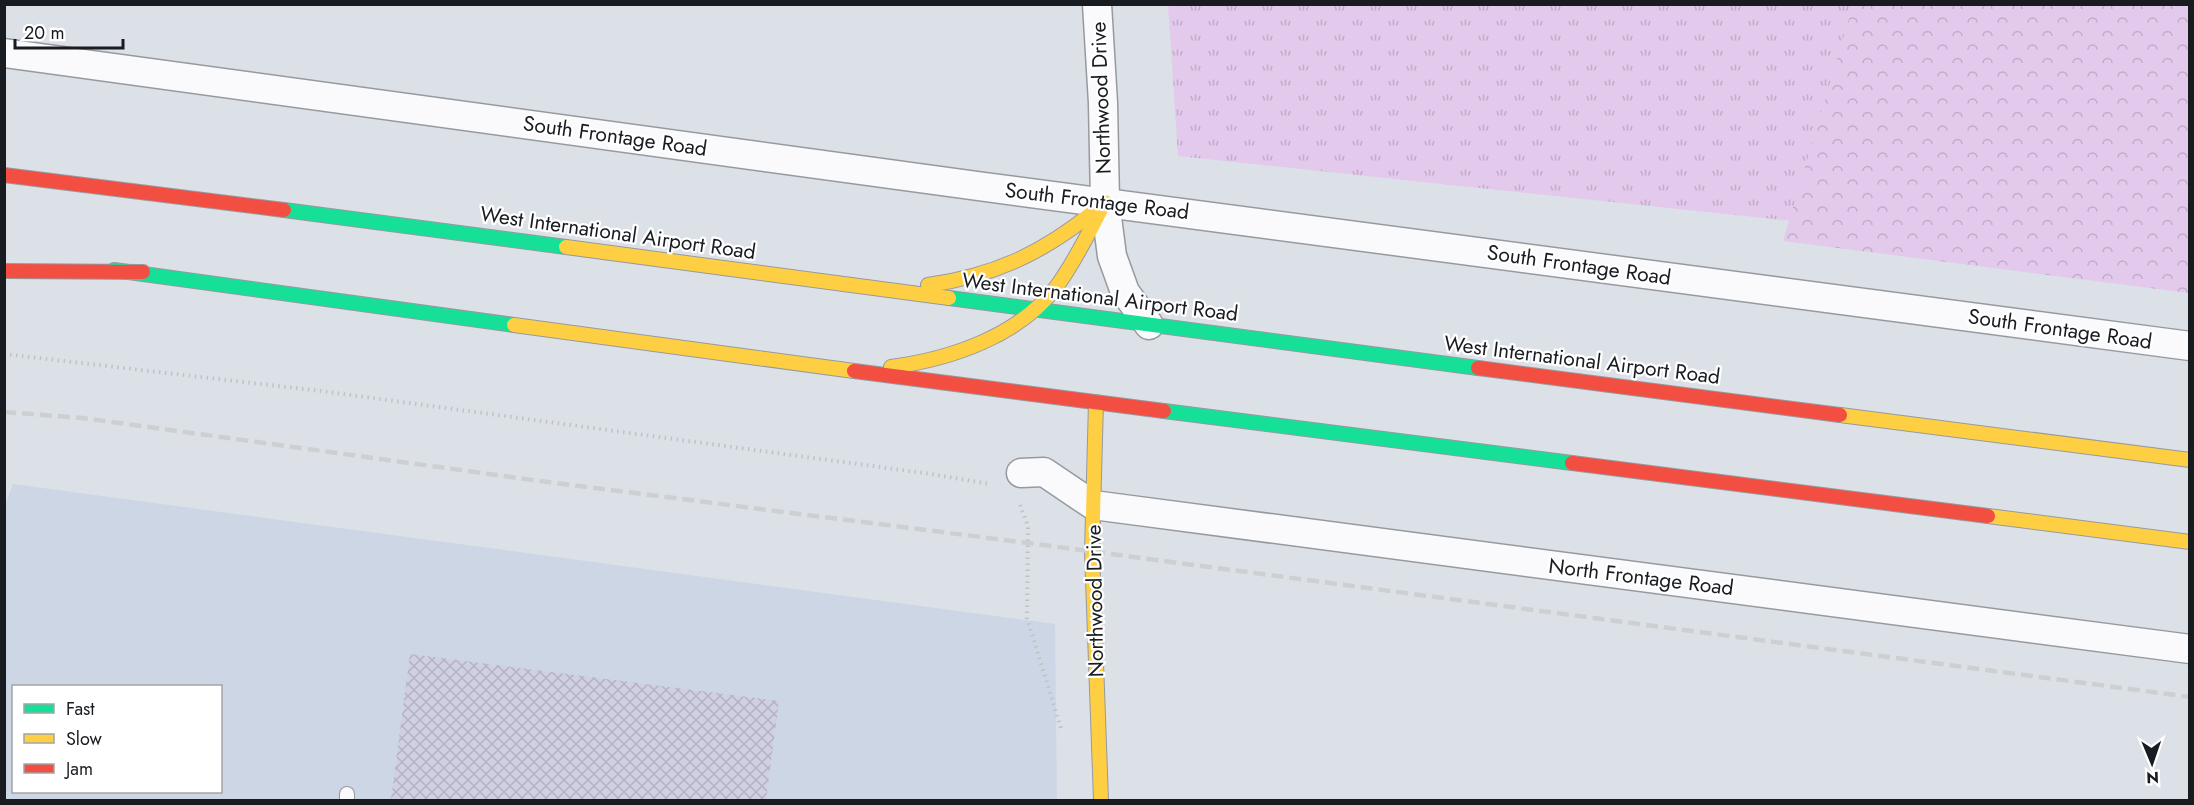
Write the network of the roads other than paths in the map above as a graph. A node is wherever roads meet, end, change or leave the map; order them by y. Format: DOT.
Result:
graph roads {
  1 [pos="1097,4"];
  2 [pos="4,53"];
  3 [pos="4,175"];
  4 [pos="1105,202"];
  5 [pos="4,261"];
  6 [pos="4,271"];
  7 [pos="143,272"];
  8 [pos="842,284"];
  9 [pos="1035,310"];
  10 [pos="1149,325"];
  11 [pos="2190,346"];
  12 [pos="854,371"];
  13 [pos="1095,402"];
  14 [pos="2190,460"];
  15 [pos="1022,473"];
  16 [pos="1093,505"];
  17 [pos="2190,542"];
  18 [pos="2190,649"];
  19 [pos="1101,801"];
  1 -- 4 [label="street, Northwood Drive"];
  2 -- 4 [label="street, South Frontage Road"];
  3 -- 8 [label="main road, West International Airport Road"];
  4 -- 8 [label="main road"];
  4 -- 9 [label="main road"];
  4 -- 10 [label="street, Northwood Drive"];
  4 -- 11 [label="street, South Frontage Road"];
  5 -- 7 [label="main road"];
  6 -- 7 [label="main road"];
  7 -- 12 [label="main road"];
  8 -- 9 [label="main road, West International Airport Road"];
  9 -- 10 [label="main road, West International Airport Road"];
  9 -- 12 [label="main road"];
  10 -- 14 [label="main road, West International Airport Road"];
  12 -- 13 [label="main road"];
  13 -- 16 [label="main road, Northwood Drive"];
  13 -- 17 [label="main road"];
  15 -- 16 [label="street"];
  16 -- 18 [label="street, North Frontage Road"];
  16 -- 19 [label="main road, Northwood Drive"];
}
